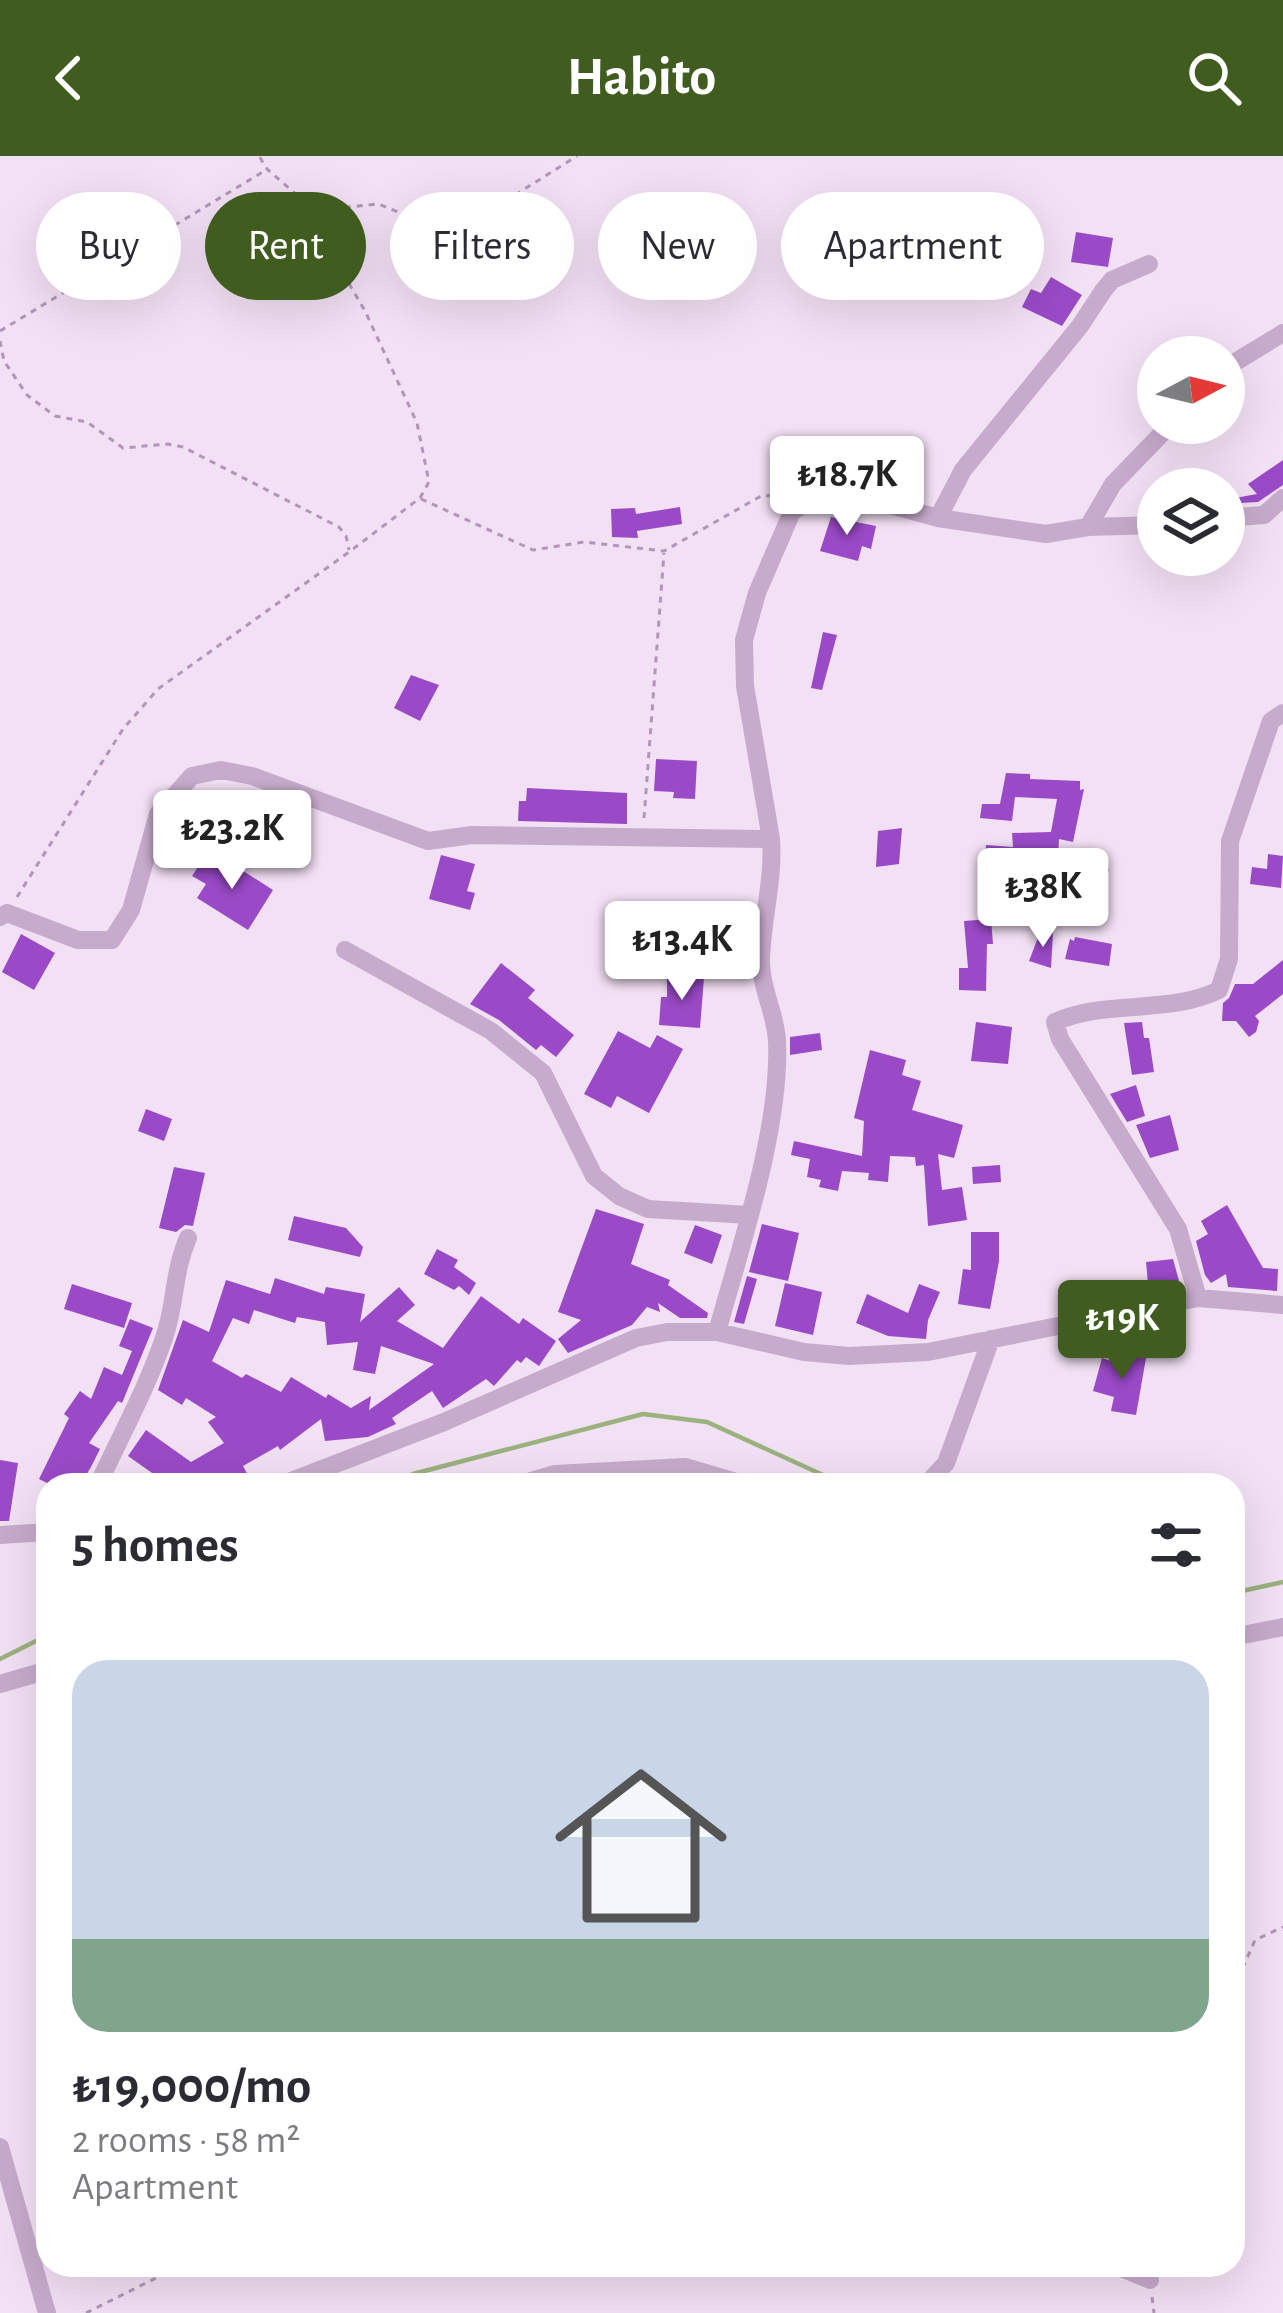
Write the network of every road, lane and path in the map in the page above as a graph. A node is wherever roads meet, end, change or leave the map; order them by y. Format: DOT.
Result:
graph roads {
  1 [pos="259,156"];
  2 [pos="577,156"];
  3 [pos="267,169"];
  4 [pos="293,192"];
  5 [pos="366,205"];
  6 [pos="1149,264"];
  7 [pos="359,300"];
  8 [pos="0,332"];
  9 [pos="1283,333"];
  10 [pos="0,341"];
  11 [pos="1245,356"];
  12 [pos="1152,444"];
  13 [pos="818,494"];
  14 [pos="420,498"];
  15 [pos="1283,498"];
  16 [pos="1245,516"];
  17 [pos="938,518"];
  18 [pos="1137,526"];
  19 [pos="1088,527"];
  20 [pos="664,551"];
  21 [pos="349,552"];
  22 [pos="1283,713"];
  23 [pos="1274,742"];
  24 [pos="643,836"];
  25 [pos="772,839"];
  26 [pos="3,915"];
  27 [pos="345,950"];
  28 [pos="749,1215"];
  29 [pos="188,1238"];
  30 [pos="1198,1298"];
  31 [pos="1283,1305"];
  32 [pos="717,1332"];
  33 [pos="991,1339"];
  34 [pos="103,1473"];
  35 [pos="312,1473"];
  36 [pos="574,1473"];
  37 [pos="705,1473"];
  38 [pos="937,1473"];
  39 [pos="36,1533"];
  40 [pos="0,1535"];
  41 [pos="1283,1627"];
  42 [pos="1245,1635"];
  43 [pos="36,1674"];
  44 [pos="0,1684"];
  45 [pos="1283,1927"];
  46 [pos="1245,1963"];
  47 [pos="0,2147"];
  48 [pos="36,2277"];
  49 [pos="36,2277"];
  50 [pos="158,2277"];
  51 [pos="1145,2277"];
  52 [pos="1150,2279"];
  53 [pos="46,2313"];
  54 [pos="86,2313"];
  1 -- 3 [label="path"];
  2 -- 5 [label="path"];
  3 -- 4 [label="path"];
  3 -- 8 [label="path"];
  6 -- 17 [label="street"];
  7 -- 14 [label="path"];
  9 -- 11 [label="street"];
  10 -- 21 [label="path"];
  12 -- 19 [label="street"];
  13 -- 17 [label="street"];
  13 -- 20 [label="path"];
  13 -- 25 [label="street"];
  14 -- 20 [label="path"];
  14 -- 21 [label="path"];
  15 -- 16 [label="street"];
  17 -- 19 [label="street"];
  18 -- 19 [label="street"];
  20 -- 24 [label="path"];
  21 -- 26 [label="path"];
  22 -- 23 [label="street"];
  23 -- 30 [label="street"];
  24 -- 25 [label="street"];
  24 -- 26 [label="street"];
  25 -- 28 [label="street"];
  27 -- 28 [label="street"];
  28 -- 32 [label="street"];
  29 -- 34 [label="street"];
  30 -- 31 [label="street"];
  30 -- 33 [label="street"];
  32 -- 33 [label="street"];
  32 -- 35 [label="street"];
  33 -- 38 [label="street"];
  36 -- 37 [label="street"];
  39 -- 40 [label="street"];
  41 -- 42 [label="street"];
  43 -- 44 [label="street"];
  45 -- 46 [label="path"];
  47 -- 48 [label="street"];
  49 -- 53 [label="street"];
  50 -- 54 [label="path"];
  51 -- 52 [label="street"];
}
